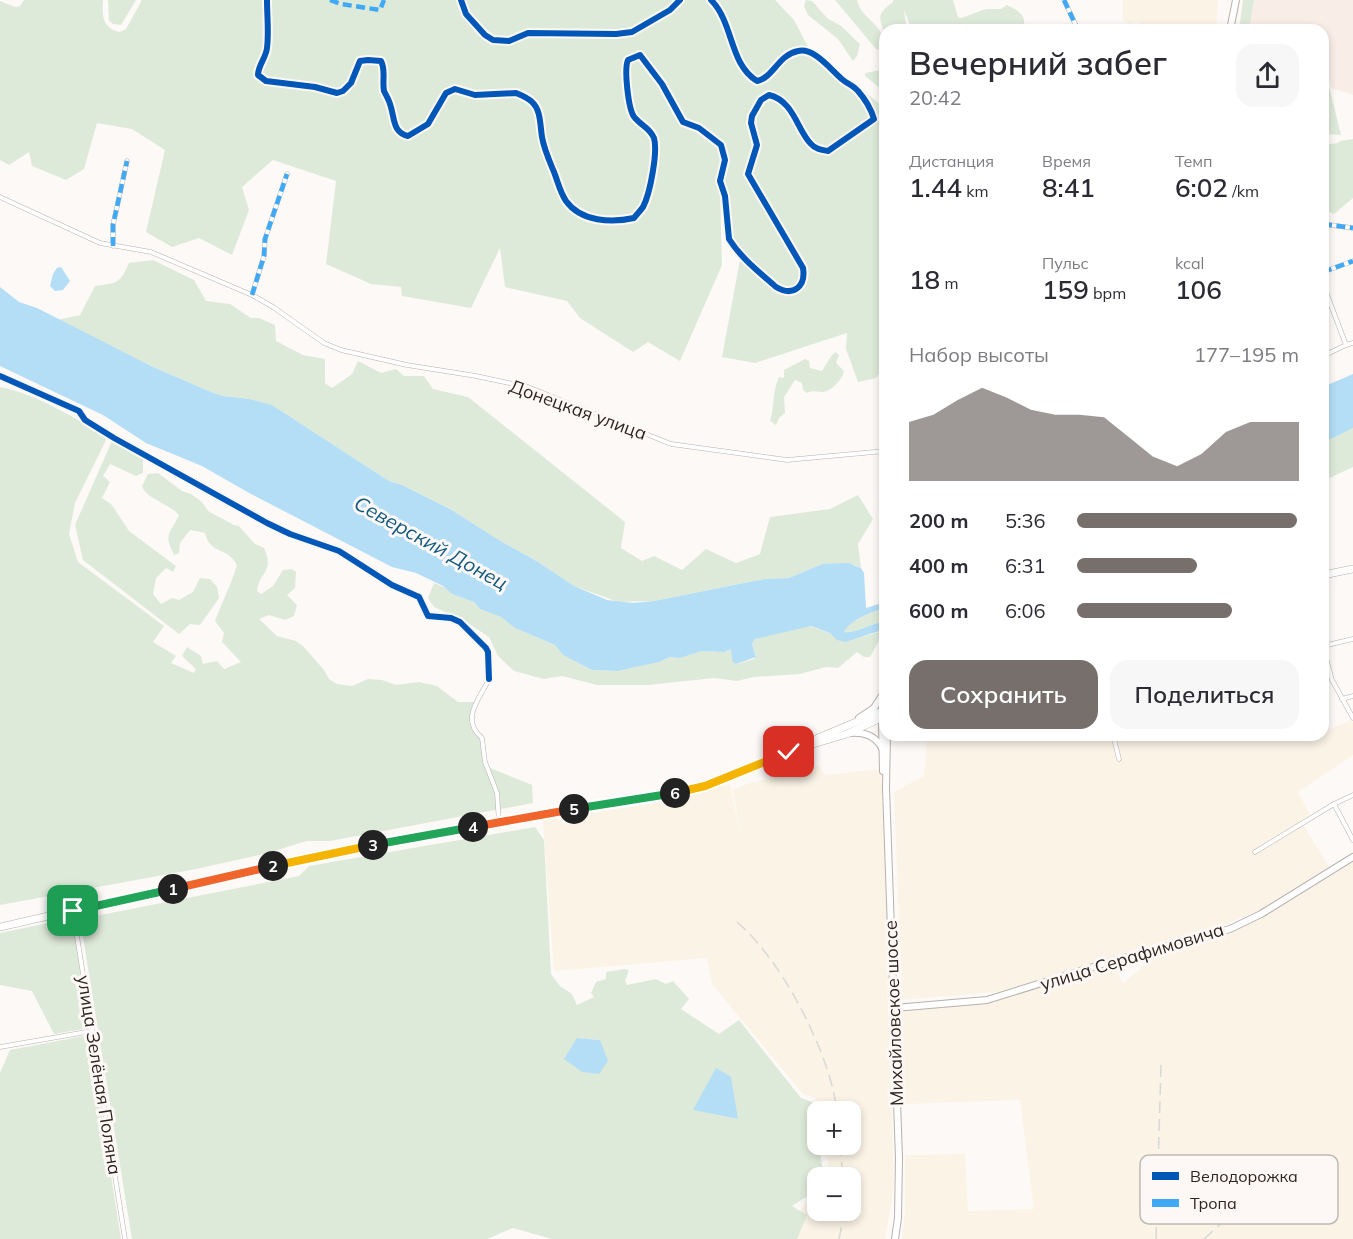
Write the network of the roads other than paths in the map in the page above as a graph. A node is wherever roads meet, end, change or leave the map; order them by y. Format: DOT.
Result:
graph roads {
  1 [pos="1064,0"];
  2 [pos="1236,0"];
  3 [pos="1075,24"];
  4 [pos="1231,24"];
  5 [pos="127,161"];
  6 [pos="287,174"];
  7 [pos="0,197"];
  8 [pos="1329,225"];
  9 [pos="1353,228"];
  10 [pos="113,246"];
  11 [pos="1353,261"];
  12 [pos="1329,270"];
  13 [pos="252,295"];
  14 [pos="1329,300"];
  15 [pos="1353,343"];
  16 [pos="1346,345"];
  17 [pos="1329,353"];
  18 [pos="879,452"];
  19 [pos="1353,569"];
  20 [pos="1329,573"];
  21 [pos="1353,639"];
  22 [pos="1329,645"];
  23 [pos="1329,669"];
  24 [pos="489,679"];
  25 [pos="1353,696"];
  26 [pos="1342,699"];
  27 [pos="879,700"];
  28 [pos="879,716"];
  29 [pos="1353,718"];
  30 [pos="847,730"];
  31 [pos="882,741"];
  32 [pos="887,741"];
  33 [pos="1114,741"];
  34 [pos="882,750"];
  35 [pos="1119,759"];
  36 [pos="886,788"];
  37 [pos="1353,795"];
  38 [pos="1334,804"];
  39 [pos="499,823"];
  40 [pos="1353,840"];
  41 [pos="1255,852"];
  42 [pos="1353,857"];
  43 [pos="73,911"];
  44 [pos="0,927"];
  45 [pos="895,1008"];
  46 [pos="92,1031"];
  47 [pos="0,1047"];
  48 [pos="125,1239"];
  49 [pos="896,1239"];
  1 -- 3 [label="street"];
  2 -- 4 [label="main road"];
  5 -- 10 [label="street"];
  6 -- 13 [label="street"];
  7 -- 10 [label="street, Донецкая улица"];
  8 -- 9 [label="street"];
  10 -- 13 [label="street, Донецкая улица"];
  11 -- 12 [label="street"];
  13 -- 18 [label="street, Донецкая улица"];
  14 -- 16 [label="street"];
  15 -- 16 [label="street"];
  16 -- 17 [label="street"];
  19 -- 20 [label="main road"];
  21 -- 22 [label="street"];
  23 -- 26 [label="street"];
  24 -- 39 [label="street"];
  25 -- 26 [label="street"];
  26 -- 29 [label="street"];
  27 -- 30 [label="main road"];
  28 -- 30 [label="main road"];
  30 -- 34 [label="main road"];
  30 -- 39 [label="main road"];
  31 -- 34 [label="main road, Михайловское шоссе"];
  32 -- 36 [label="main road, Михайловское шоссе"];
  33 -- 35 [label="street"];
  34 -- 36 [label="main road, Михайловское шоссе"];
  36 -- 45 [label="main road, Михайловское шоссе"];
  37 -- 38 [label="street"];
  38 -- 40 [label="street"];
  38 -- 41 [label="street"];
  39 -- 43 [label="main road"];
  42 -- 45 [label="main road, улица Серафимовича"];
  43 -- 44 [label="main road"];
  43 -- 46 [label="street, улица Зелёная Поляна"];
  45 -- 49 [label="main road, Михайловское шоссе"];
  46 -- 47 [label="street"];
  46 -- 48 [label="street, улица Зелёная Поляна"];
}
